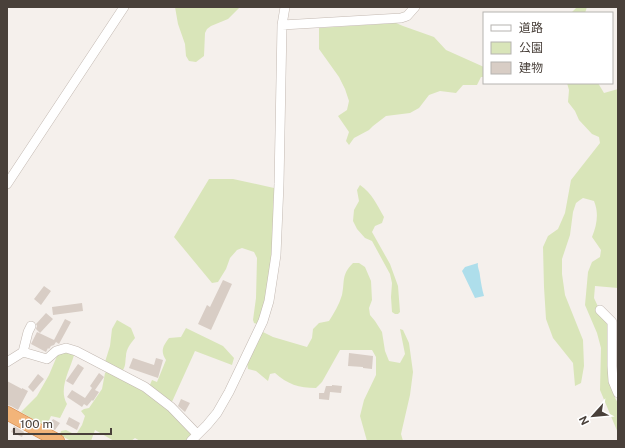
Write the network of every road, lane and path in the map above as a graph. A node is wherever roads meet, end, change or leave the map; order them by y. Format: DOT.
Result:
graph roads {
  1 [pos="124,7"];
  2 [pos="285,7"];
  3 [pos="415,7"];
  4 [pos="282,25"];
  5 [pos="7,184"];
  6 [pos="600,310"];
  7 [pos="31,326"];
  8 [pos="615,340"];
  9 [pos="23,352"];
  10 [pos="7,362"];
  11 [pos="615,362"];
  12 [pos="618,394"];
  13 [pos="7,413"];
  14 [pos="198,434"];
  15 [pos="58,441"];
  16 [pos="191,441"];
  1 -- 5 [label="street"];
  2 -- 4 [label="street"];
  3 -- 4 [label="street"];
  4 -- 14 [label="street"];
  6 -- 8 [label="street"];
  7 -- 9 [label="street"];
  8 -- 11 [label="street"];
  9 -- 10 [label="street"];
  9 -- 14 [label="street"];
  11 -- 12 [label="street"];
  13 -- 15 [label="highway"];
  14 -- 16 [label="street"];
}
